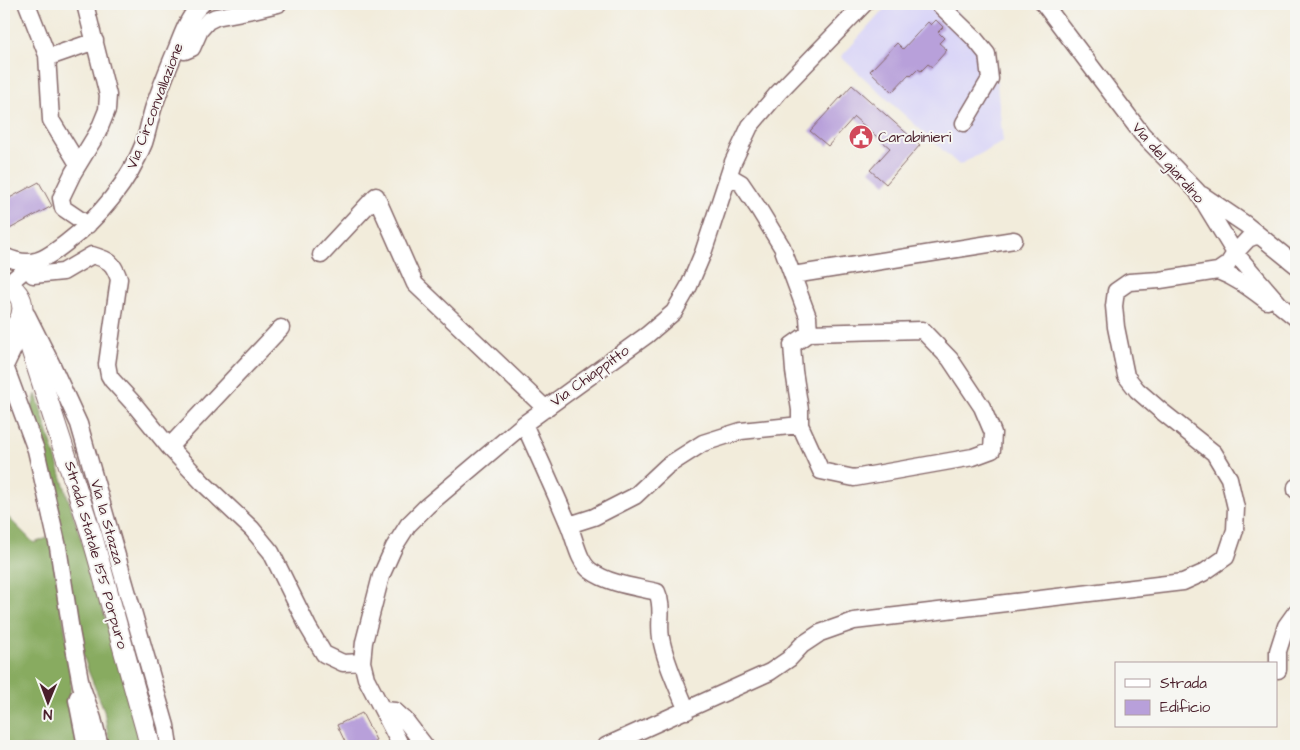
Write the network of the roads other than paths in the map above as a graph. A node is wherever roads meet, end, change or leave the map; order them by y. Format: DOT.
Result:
graph roads {
  1 [pos="27,4"];
  2 [pos="85,4"];
  3 [pos="202,4"];
  4 [pos="278,4"];
  5 [pos="864,4"];
  6 [pos="940,4"];
  7 [pos="1044,4"];
  8 [pos="95,41"];
  9 [pos="177,48"];
  10 [pos="47,56"];
  11 [pos="964,123"];
  12 [pos="78,164"];
  13 [pos="728,176"];
  14 [pos="1197,191"];
  15 [pos="88,225"];
  16 [pos="1258,235"];
  17 [pos="1014,240"];
  18 [pos="1235,253"];
  19 [pos="4,256"];
  20 [pos="321,256"];
  21 [pos="1295,261"];
  22 [pos="38,265"];
  23 [pos="1218,271"];
  24 [pos="793,275"];
  25 [pos="5,283"];
  26 [pos="1288,305"];
  27 [pos="22,308"];
  28 [pos="1296,318"];
  29 [pos="281,328"];
  30 [pos="808,333"];
  31 [pos="8,338"];
  32 [pos="4,366"];
  33 [pos="36,366"];
  34 [pos="546,408"];
  35 [pos="524,424"];
  36 [pos="800,425"];
  37 [pos="169,447"];
  38 [pos="569,524"];
  39 [pos="1296,612"];
  40 [pos="362,662"];
  41 [pos="1278,670"];
  42 [pos="81,685"];
  43 [pos="383,710"];
  44 [pos="687,711"];
  45 [pos="86,746"];
  46 [pos="100,746"];
  47 [pos="150,746"];
  48 [pos="169,746"];
  49 [pos="401,746"];
  50 [pos="425,746"];
  51 [pos="606,746"];
  1 -- 10 [label="street"];
  2 -- 8 [label="street"];
  3 -- 9 [label="street, Via Circonvallazione"];
  4 -- 9 [label="street"];
  5 -- 13 [label="street, Via Chiappitto"];
  6 -- 11 [label="street"];
  7 -- 14 [label="street, Via del giardino"];
  8 -- 10 [label="street"];
  8 -- 12 [label="street"];
  9 -- 15 [label="street, Via Circonvallazione"];
  10 -- 12 [label="street"];
  12 -- 15 [label="street"];
  13 -- 24 [label="street"];
  13 -- 34 [label="street, Via Chiappitto"];
  14 -- 16 [label="street"];
  14 -- 18 [label="street, Via del giardino"];
  15 -- 22 [label="street, Via Circonvallazione"];
  16 -- 18 [label="street"];
  16 -- 21 [label="street"];
  17 -- 24 [label="street"];
  18 -- 23 [label="street"];
  18 -- 26 [label="street, Via del giardino"];
  19 -- 22 [label="street"];
  20 -- 34 [label="street"];
  22 -- 25 [label="street, Via Circonvallazione"];
  22 -- 27 [label="street"];
  22 -- 37 [label="street"];
  23 -- 26 [label="street"];
  23 -- 44 [label="street"];
  24 -- 30 [label="street"];
  25 -- 27 [label="main road"];
  26 -- 28 [label="street, Via del giardino"];
  27 -- 31 [label="main road"];
  27 -- 33 [label="main road, Strada Statale 155 Porpuro"];
  27 -- 48 [label="street, Via la Stazza"];
  29 -- 37 [label="street"];
  30 -- 36 [label="street"];
  30 -- 36 [label="street"];
  31 -- 32 [label="street"];
  31 -- 33 [label="main road"];
  32 -- 42 [label="street"];
  33 -- 47 [label="main road, Strada Statale 155 Porpuro"];
  34 -- 35 [label="street, Via Chiappitto"];
  35 -- 38 [label="street"];
  35 -- 40 [label="street, Via Chiappitto"];
  36 -- 38 [label="street"];
  37 -- 40 [label="street"];
  38 -- 44 [label="street"];
  39 -- 41 [label="street"];
  40 -- 43 [label="street, Via Chiappitto"];
  42 -- 45 [label="street"];
  42 -- 46 [label="street"];
  43 -- 49 [label="street, Via Chiappitto"];
  43 -- 50 [label="street"];
  44 -- 51 [label="street"];
}
